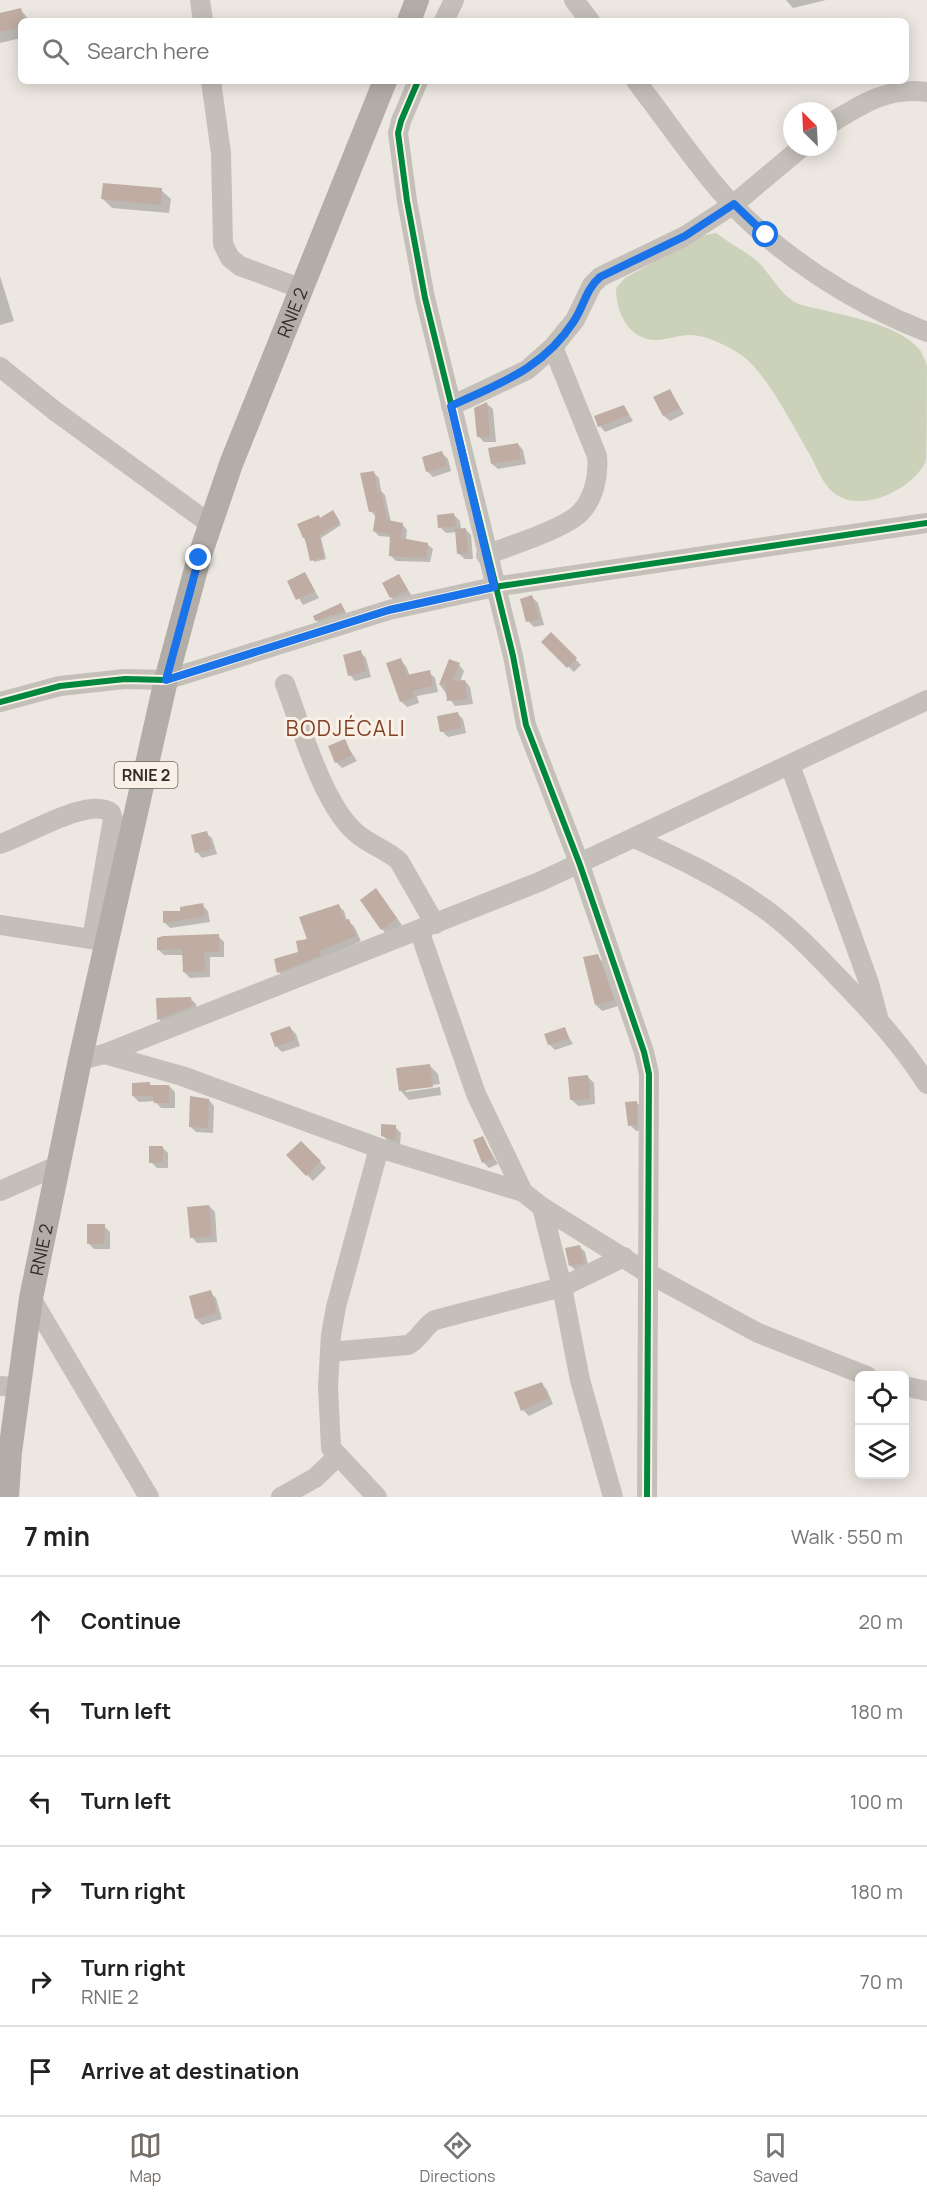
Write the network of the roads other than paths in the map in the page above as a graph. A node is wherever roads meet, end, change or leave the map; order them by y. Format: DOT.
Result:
graph roads {
  1 [pos="200,0"];
  2 [pos="417,0"];
  3 [pos="454,0"];
  4 [pos="574,0"];
  5 [pos="203,18"];
  6 [pos="410,18"];
  7 [pos="445,18"];
  8 [pos="589,18"];
  9 [pos="211,84"];
  10 [pos="384,84"];
  11 [pos="417,84"];
  12 [pos="638,84"];
  13 [pos="927,92"];
  14 [pos="837,120"];
  15 [pos="791,156"];
  16 [pos="734,204"];
  17 [pos="302,289"];
  18 [pos="927,332"];
  19 [pos="553,347"];
  20 [pos="0,367"];
  21 [pos="451,406"];
  22 [pos="927,523"];
  23 [pos="210,525"];
  24 [pos="486,555"];
  25 [pos="494,587"];
  26 [pos="166,680"];
  27 [pos="285,684"];
  28 [pos="927,700"];
  29 [pos="0,702"];
  30 [pos="790,765"];
  31 [pos="634,838"];
  32 [pos="0,844"];
  33 [pos="580,865"];
  34 [pos="0,926"];
  35 [pos="427,927"];
  36 [pos="99,940"];
  37 [pos="878,1018"];
  38 [pos="907,1053"];
  39 [pos="104,1054"];
  40 [pos="80,1060"];
  41 [pos="927,1062"];
  42 [pos="927,1084"];
  43 [pos="379,1148"];
  44 [pos="57,1166"];
  45 [pos="0,1191"];
  46 [pos="523,1192"];
  47 [pos="542,1207"];
  48 [pos="624,1257"];
  49 [pos="646,1272"];
  50 [pos="562,1287"];
  51 [pos="31,1298"];
  52 [pos="330,1352"];
  53 [pos="855,1371"];
  54 [pos="9,1387"];
  55 [pos="909,1387"];
  56 [pos="927,1391"];
  57 [pos="338,1456"];
  58 [pos="8,1497"];
  59 [pos="150,1497"];
  60 [pos="281,1497"];
  61 [pos="377,1497"];
  62 [pos="613,1497"];
  63 [pos="647,1497"];
  1 -- 5 [label="street"];
  2 -- 6 [label="main road"];
  3 -- 7 [label="street"];
  4 -- 8 [label="street"];
  9 -- 17 [label="street"];
  10 -- 17 [label="main road, RNIE 2 / RNIE 2"];
  11 -- 21 [label="street"];
  12 -- 16 [label="street"];
  13 -- 14 [label="street"];
  15 -- 16 [label="street"];
  16 -- 18 [label="street"];
  16 -- 19 [label="street"];
  17 -- 23 [label="main road, RNIE 2 / RNIE 2"];
  19 -- 21 [label="street"];
  19 -- 24 [label="street"];
  20 -- 23 [label="street"];
  21 -- 24 [label="street"];
  22 -- 25 [label="street"];
  23 -- 26 [label="main road, RNIE 2 / RNIE 2"];
  24 -- 25 [label="street"];
  25 -- 26 [label="street"];
  25 -- 33 [label="street"];
  26 -- 29 [label="street"];
  26 -- 36 [label="main road, RNIE 2 / RNIE 2"];
  27 -- 35 [label="street"];
  28 -- 30 [label="street"];
  30 -- 31 [label="street"];
  30 -- 37 [label="street"];
  31 -- 33 [label="street"];
  31 -- 37 [label="street"];
  32 -- 36 [label="street"];
  33 -- 35 [label="street"];
  33 -- 49 [label="street"];
  34 -- 36 [label="street"];
  35 -- 39 [label="street"];
  35 -- 46 [label="street"];
  36 -- 40 [label="main road, RNIE 2 / RNIE 2"];
  37 -- 38 [label="street"];
  38 -- 41 [label="street"];
  38 -- 42 [label="street"];
  39 -- 40 [label="street"];
  39 -- 43 [label="street"];
  40 -- 44 [label="main road, RNIE 2 / RNIE 2"];
  43 -- 46 [label="street"];
  43 -- 52 [label="street"];
  44 -- 45 [label="street"];
  44 -- 51 [label="main road, RNIE 2 / RNIE 2"];
  46 -- 47 [label="street"];
  47 -- 48 [label="street"];
  47 -- 50 [label="street"];
  48 -- 49 [label="street"];
  48 -- 50 [label="street"];
  49 -- 53 [label="street"];
  49 -- 63 [label="street"];
  50 -- 52 [label="street"];
  50 -- 62 [label="street"];
  51 -- 54 [label="main road, RNIE 2 / RNIE 2"];
  51 -- 59 [label="street"];
  52 -- 57 [label="street"];
  54 -- 58 [label="main road, RNIE 2 / RNIE 2"];
  55 -- 56 [label="street"];
  57 -- 60 [label="street"];
  57 -- 61 [label="street"];
}
